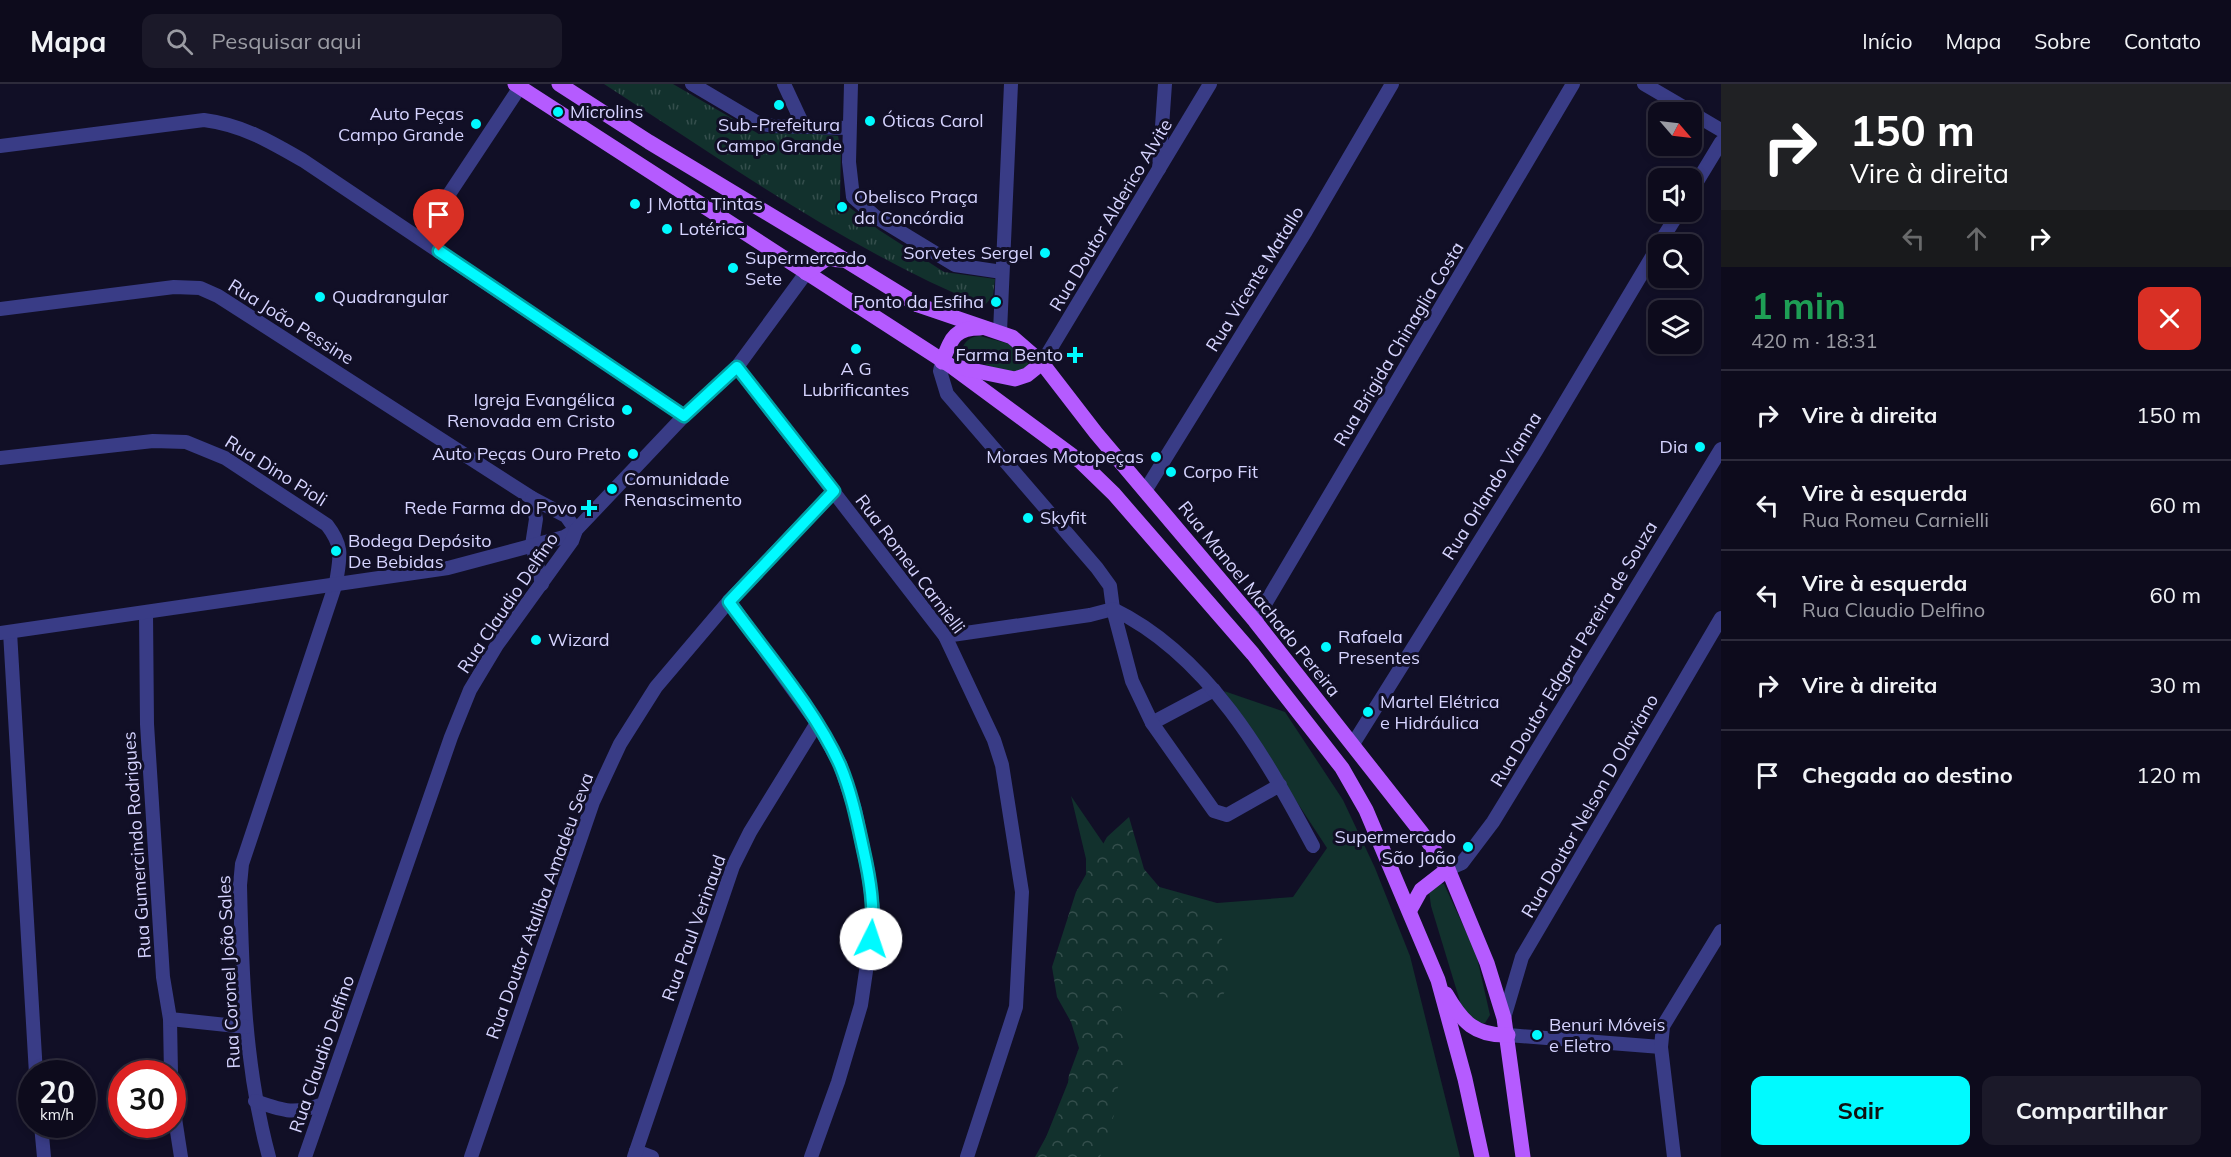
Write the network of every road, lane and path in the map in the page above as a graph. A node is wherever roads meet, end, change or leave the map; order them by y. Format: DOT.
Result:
graph roads {
  1 [pos="559,84"];
  2 [pos="692,84"];
  3 [pos="784,84"];
  4 [pos="851,84"];
  5 [pos="1011,84"];
  6 [pos="1165,84"];
  7 [pos="1210,84"];
  8 [pos="1392,84"];
  9 [pos="1573,84"];
  10 [pos="1644,84"];
  11 [pos="518,86"];
  12 [pos="1674,102"];
  13 [pos="1702,119"];
  14 [pos="804,127"];
  15 [pos="849,128"];
  16 [pos="1721,130"];
  17 [pos="1721,142"];
  18 [pos="0,146"];
  19 [pos="1159,171"];
  20 [pos="1702,173"];
  21 [pos="420,238"];
  22 [pos="845,260"];
  23 [pos="1648,263"];
  24 [pos="1002,272"];
  25 [pos="806,273"];
  26 [pos="0,309"];
  27 [pos="983,328"];
  28 [pos="1000,332"];
  29 [pos="1042,363"];
  30 [pos="946,364"];
  31 [pos="737,367"];
  32 [pos="684,416"];
  33 [pos="1721,449"];
  34 [pos="0,458"];
  35 [pos="834,491"];
  36 [pos="1145,491"];
  37 [pos="532,498"];
  38 [pos="576,530"];
  39 [pos="532,545"];
  40 [pos="336,583"];
  41 [pos="543,584"];
  42 [pos="729,602"];
  43 [pos="1113,609"];
  44 [pos="146,613"];
  45 [pos="1721,618"];
  46 [pos="1255,621"];
  47 [pos="5,633"];
  48 [pos="945,636"];
  49 [pos="1214,690"];
  50 [pos="817,723"];
  51 [pos="1152,723"];
  52 [pos="1353,744"];
  53 [pos="1280,785"];
  54 [pos="1313,846"];
  55 [pos="1448,869"];
  56 [pos="1410,910"];
  57 [pos="1721,931"];
  58 [pos="1438,980"];
  59 [pos="1504,1018"];
  60 [pos="170,1019"];
  61 [pos="246,1027"];
  62 [pos="1508,1035"];
  63 [pos="1661,1047"];
  64 [pos="35,1060"];
  65 [pos="171,1060"];
  66 [pos="255,1101"];
  67 [pos="323,1104"];
  68 [pos="42,1138"];
  69 [pos="178,1138"];
  70 [pos="635,1154"];
  71 [pos="44,1157"];
  72 [pos="181,1157"];
  73 [pos="269,1157"];
  74 [pos="305,1157"];
  75 [pos="471,1157"];
  76 [pos="652,1157"];
  77 [pos="811,1157"];
  78 [pos="967,1157"];
  79 [pos="1482,1157"];
  80 [pos="1523,1157"];
  81 [pos="1674,1157"];
  1 -- 22 [label="main road, Rua Manoel Machado Pereira"];
  2 -- 14 [label="street"];
  3 -- 14 [label="street"];
  4 -- 15 [label="street"];
  5 -- 24 [label="street"];
  6 -- 19 [label="street"];
  7 -- 19 [label="street, Rua Doutor Alderico Alvite"];
  8 -- 36 [label="street, Rua Vicente Matallo"];
  9 -- 46 [label="street, Rua Brigida Chinaglia Costa"];
  10 -- 12 [label="street"];
  11 -- 21 [label="street"];
  11 -- 25 [label="main road"];
  13 -- 16 [label="street"];
  14 -- 15 [label="street"];
  15 -- 24 [label="street"];
  17 -- 20 [label="street"];
  18 -- 21 [label="street"];
  19 -- 29 [label="street, Rua Doutor Alderico Alvite"];
  21 -- 32 [label="street"];
  22 -- 25 [label="main road"];
  22 -- 27 [label="main road, Rua Manoel Machado Pereira"];
  23 -- 52 [label="street, Rua Orlando Vianna"];
  24 -- 28 [label="street"];
  25 -- 30 [label="main road"];
  25 -- 31 [label="street, Rua Claudio Delfino"];
  26 -- 37 [label="street, Rua João Pessine"];
  27 -- 28 [label="main road, Rua Manoel Machado Pereira"];
  27 -- 30 [label="main road"];
  28 -- 29 [label="main road, Rua Manoel Machado Pereira"];
  29 -- 30 [label="main road"];
  29 -- 36 [label="main road, Rua Manoel Machado Pereira"];
  30 -- 43 [label="street"];
  30 -- 56 [label="main road"];
  31 -- 32 [label="street, Rua Claudio Delfino"];
  31 -- 35 [label="street, Rua Romeu Carnielli"];
  32 -- 38 [label="street, Rua Claudio Delfino"];
  33 -- 55 [label="street, Rua Doutor Edgard Pereira de Souza"];
  34 -- 40 [label="street, Rua Dino Pioli"];
  35 -- 42 [label="street, Rua Doutor Ataliba Amadeu Seva"];
  35 -- 48 [label="street, Rua Romeu Carnielli"];
  36 -- 46 [label="main road, Rua Manoel Machado Pereira"];
  37 -- 38 [label="street, Rua João Pessine"];
  37 -- 39 [label="street"];
  38 -- 39 [label="street"];
  38 -- 41 [label="street, Rua Claudio Delfino"];
  39 -- 40 [label="street"];
  39 -- 41 [label="street"];
  40 -- 44 [label="street"];
  40 -- 61 [label="street, Rua Coronel João Sales"];
  41 -- 67 [label="street, Rua Claudio Delfino"];
  42 -- 50 [label="street"];
  42 -- 75 [label="street, Rua Doutor Ataliba Amadeu Seva"];
  43 -- 48 [label="street"];
  43 -- 49 [label="street"];
  43 -- 51 [label="street"];
  44 -- 47 [label="street"];
  44 -- 60 [label="street, Rua Gumercindo Rodrigues"];
  45 -- 59 [label="street, Rua Doutor Nelson D Olaviano"];
  46 -- 52 [label="main road, Rua Manoel Machado Pereira"];
  47 -- 64 [label="street"];
  48 -- 78 [label="street, Rua Romeu Carnielli"];
  49 -- 51 [label="street"];
  49 -- 53 [label="street"];
  50 -- 70 [label="street, Rua Paul Verinaud"];
  50 -- 77 [label="street"];
  51 -- 53 [label="street"];
  52 -- 55 [label="main road, Rua Manoel Machado Pereira"];
  53 -- 54 [label="street"];
  55 -- 56 [label="main road"];
  55 -- 59 [label="main road, Rua Manoel Machado Pereira"];
  56 -- 58 [label="main road"];
  57 -- 63 [label="street"];
  58 -- 62 [label="main road"];
  58 -- 79 [label="main road"];
  59 -- 62 [label="main road, Rua Manoel Machado Pereira"];
  60 -- 61 [label="street"];
  60 -- 65 [label="street, Rua Gumercindo Rodrigues"];
  61 -- 66 [label="street, Rua Coronel João Sales"];
  62 -- 63 [label="street"];
  62 -- 80 [label="main road, Rua Manoel Machado Pereira"];
  63 -- 81 [label="street"];
  66 -- 67 [label="street"];
  66 -- 73 [label="street, Rua Coronel João Sales"];
  67 -- 74 [label="street, Rua Claudio Delfino"];
  68 -- 71 [label="street"];
  69 -- 72 [label="street"];
  70 -- 76 [label="street"];
}
